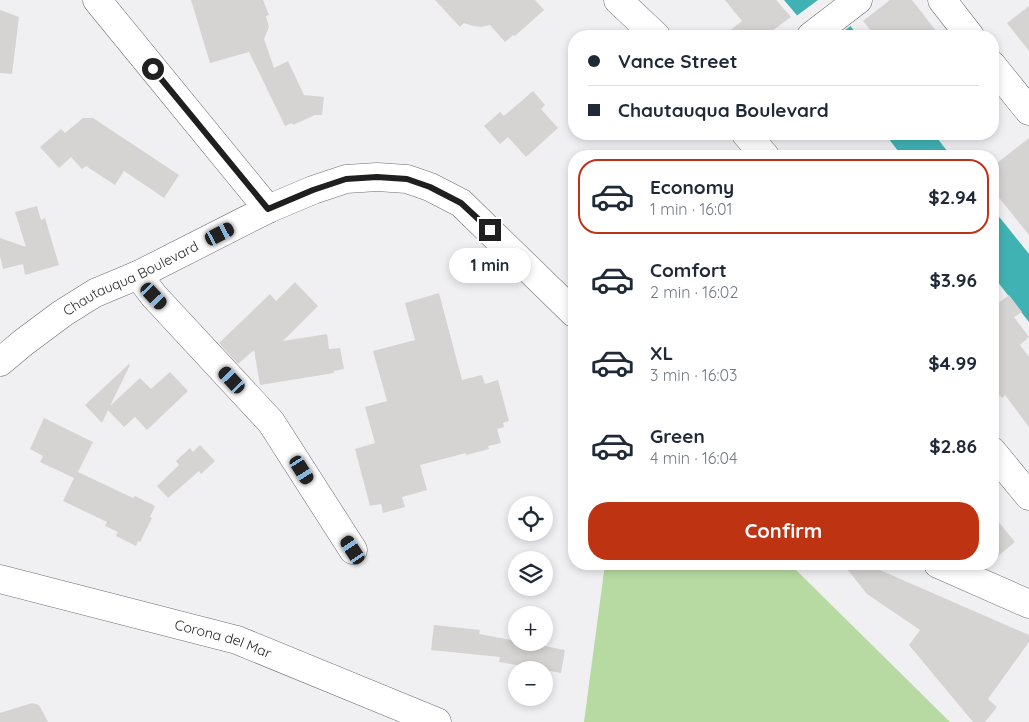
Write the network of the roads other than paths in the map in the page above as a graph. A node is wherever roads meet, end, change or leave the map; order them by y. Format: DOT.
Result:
graph roads {
  1 [pos="97,0"];
  2 [pos="618,0"];
  3 [pos="942,0"];
  4 [pos="851,5"];
  5 [pos="650,30"];
  6 [pos="819,30"];
  7 [pos="965,30"];
  8 [pos="999,73"];
  9 [pos="1029,111"];
  10 [pos="751,140"];
  11 [pos="759,150"];
  12 [pos="268,209"];
  13 [pos="138,275"];
  14 [pos="568,307"];
  15 [pos="0,362"];
  16 [pos="999,460"];
  17 [pos="1029,496"];
  18 [pos="353,550"];
  19 [pos="952,570"];
  20 [pos="0,579"];
  21 [pos="1029,579"];
  22 [pos="999,591"];
  23 [pos="1029,604"];
  24 [pos="438,722"];
  1 -- 12 [label="street"];
  2 -- 5 [label="street"];
  3 -- 7 [label="street"];
  4 -- 6 [label="street"];
  8 -- 9 [label="street"];
  10 -- 11 [label="street"];
  12 -- 13 [label="street, Chautauqua Boulevard"];
  12 -- 14 [label="street, Chautauqua Boulevard"];
  13 -- 15 [label="street, Chautauqua Boulevard"];
  13 -- 18 [label="street"];
  16 -- 17 [label="street"];
  19 -- 22 [label="street"];
  20 -- 24 [label="street, Corona del Mar"];
  21 -- 22 [label="street"];
  22 -- 23 [label="street"];
}
